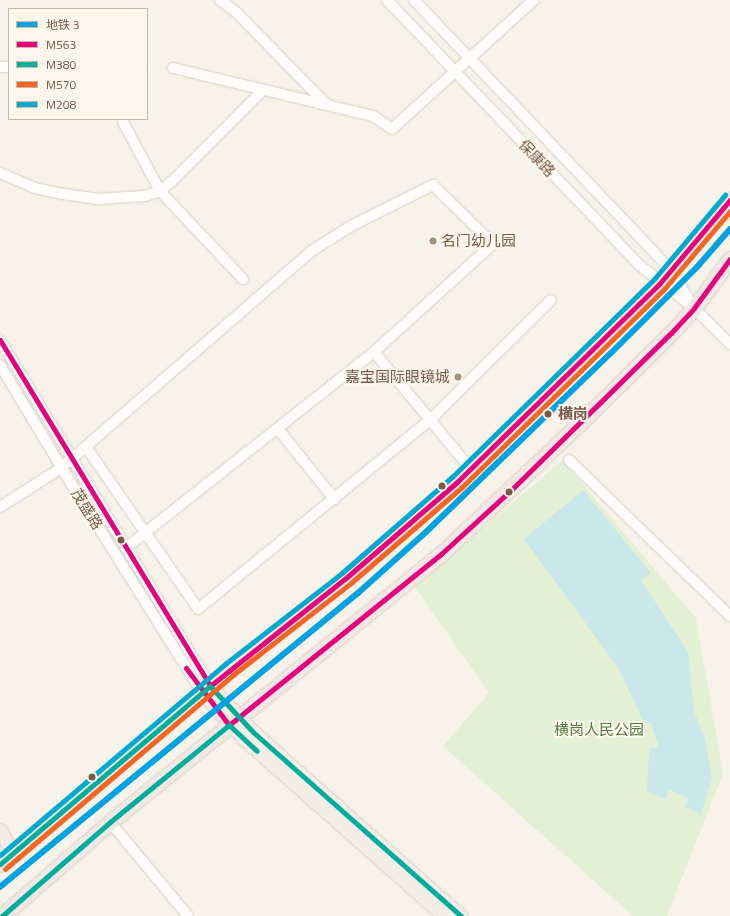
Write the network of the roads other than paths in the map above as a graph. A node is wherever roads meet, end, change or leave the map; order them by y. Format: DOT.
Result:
graph roads {
  1 [pos="220,0"];
  2 [pos="387,0"];
  3 [pos="414,0"];
  4 [pos="534,0"];
  5 [pos="471,59"];
  6 [pos="173,68"];
  7 [pos="456,73"];
  8 [pos="263,90"];
  9 [pos="327,105"];
  10 [pos="123,122"];
  11 [pos="0,173"];
  12 [pos="160,191"];
  13 [pos="730,200"];
  14 [pos="730,259"];
  15 [pos="671,271"];
  16 [pos="243,279"];
  17 [pos="660,283"];
  18 [pos="551,300"];
  19 [pos="694,308"];
  20 [pos="0,340"];
  21 [pos="730,344"];
  22 [pos="374,352"];
  23 [pos="0,365"];
  24 [pos="430,420"];
  25 [pos="278,429"];
  26 [pos="86,447"];
  27 [pos="72,459"];
  28 [pos="568,460"];
  29 [pos="62,468"];
  30 [pos="470,468"];
  31 [pos="334,499"];
  32 [pos="0,507"];
  33 [pos="144,535"];
  34 [pos="126,548"];
  35 [pos="730,616"];
  36 [pos="206,689"];
  37 [pos="233,721"];
  38 [pos="110,822"];
  39 [pos="0,830"];
  40 [pos="5,857"];
  41 [pos="3,916"];
  42 [pos="188,916"];
  43 [pos="444,916"];
  44 [pos="461,916"];
  1 -- 9 [label="street"];
  2 -- 7 [label="street, 保康路"];
  3 -- 5 [label="street, 保康路"];
  4 -- 5 [label="street"];
  5 -- 7 [label="street"];
  5 -- 15 [label="street, 保康路"];
  6 -- 8 [label="street"];
  7 -- 9 [label="street"];
  7 -- 17 [label="street, 保康路"];
  8 -- 9 [label="street"];
  8 -- 12 [label="street"];
  10 -- 12 [label="street"];
  11 -- 12 [label="street"];
  12 -- 16 [label="street"];
  13 -- 15 [label="highway"];
  14 -- 19 [label="highway"];
  15 -- 17 [label="highway"];
  15 -- 19 [label="street, 保康路"];
  17 -- 19 [label="street, 保康路"];
  17 -- 30 [label="highway"];
  18 -- 24 [label="street"];
  19 -- 21 [label="street, 保康路"];
  19 -- 37 [label="highway"];
  20 -- 27 [label="street, 茂盛路"];
  22 -- 24 [label="street"];
  22 -- 25 [label="street"];
  22 -- 26 [label="street"];
  23 -- 29 [label="street, 茂盛路"];
  24 -- 30 [label="street"];
  24 -- 31 [label="street"];
  25 -- 31 [label="street"];
  25 -- 33 [label="street"];
  26 -- 27 [label="street"];
  26 -- 33 [label="street"];
  27 -- 29 [label="street"];
  27 -- 34 [label="street, 茂盛路"];
  28 -- 35 [label="street"];
  29 -- 32 [label="street"];
  29 -- 36 [label="street, 茂盛路"];
  30 -- 36 [label="highway"];
  31 -- 33 [label="street"];
  33 -- 34 [label="street"];
  34 -- 36 [label="street, 茂盛路"];
  36 -- 37 [label="main road"];
  36 -- 40 [label="highway"];
  37 -- 38 [label="highway"];
  37 -- 43 [label="main road"];
  37 -- 44 [label="main road"];
  38 -- 41 [label="highway"];
  38 -- 42 [label="street"];
  39 -- 40 [label="main road"];
}
